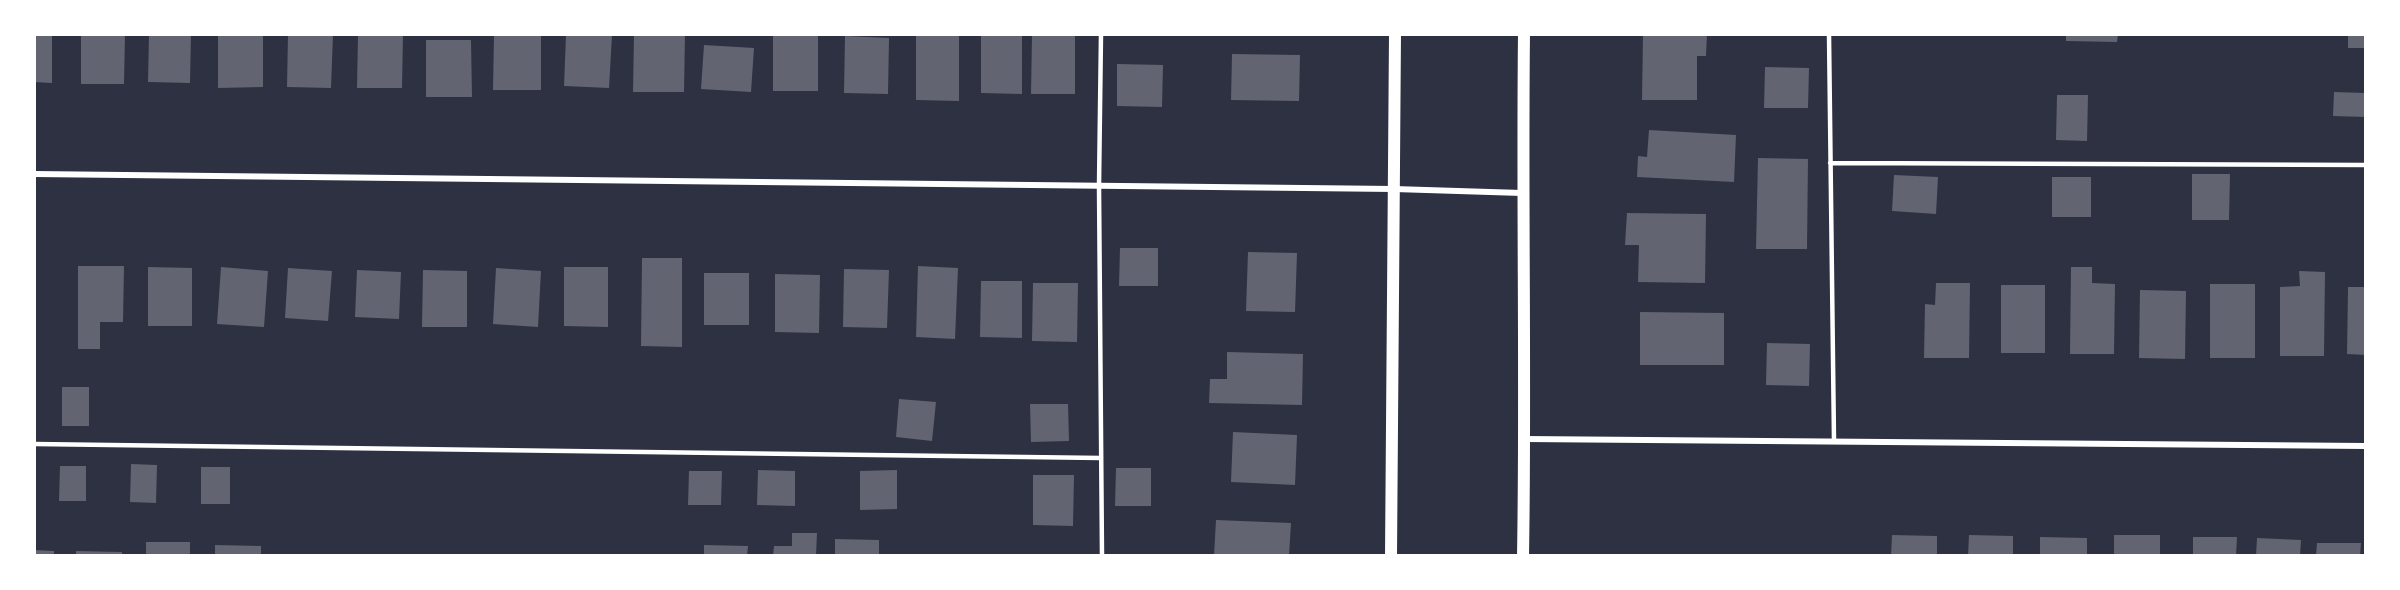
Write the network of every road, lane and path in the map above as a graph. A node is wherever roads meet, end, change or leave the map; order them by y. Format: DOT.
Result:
graph roads {
  1 [pos="1101,34"];
  2 [pos="1395,34"];
  3 [pos="1524,34"];
  4 [pos="1829,34"];
  5 [pos="1830,163"];
  6 [pos="2366,165"];
  7 [pos="34,174"];
  8 [pos="1100,186"];
  9 [pos="1394,189"];
  10 [pos="1522,193"];
  11 [pos="1525,439"];
  12 [pos="1834,441"];
  13 [pos="34,444"];
  14 [pos="2366,446"];
  15 [pos="1101,458"];
  16 [pos="1102,555"];
  17 [pos="1391,555"];
  18 [pos="1523,555"];
  1 -- 8 [label="lane"];
  2 -- 9 [label="main road"];
  3 -- 10 [label="main road"];
  4 -- 5 [label="lane"];
  5 -- 6 [label="lane"];
  5 -- 12 [label="lane"];
  7 -- 8 [label="street"];
  8 -- 9 [label="street"];
  8 -- 15 [label="lane"];
  9 -- 10 [label="street"];
  9 -- 17 [label="main road"];
  10 -- 11 [label="main road"];
  11 -- 12 [label="street"];
  11 -- 18 [label="main road"];
  12 -- 14 [label="street"];
  13 -- 15 [label="lane"];
  15 -- 16 [label="lane"];
}
